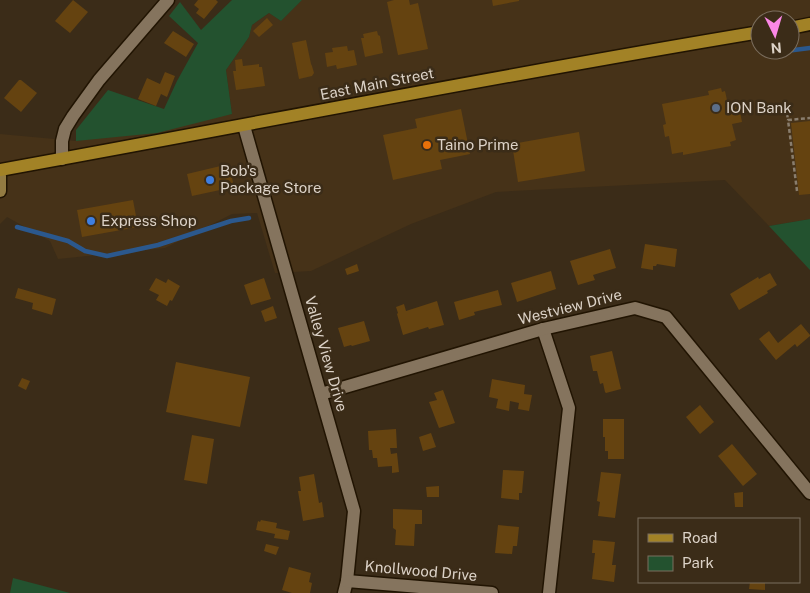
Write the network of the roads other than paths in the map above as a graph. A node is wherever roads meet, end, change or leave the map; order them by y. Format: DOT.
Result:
graph roads {
  1 [pos="168,0"];
  2 [pos="750,34"];
  3 [pos="244,126"];
  4 [pos="62,159"];
  5 [pos="0,170"];
  6 [pos="0,176"];
  7 [pos="0,191"];
  8 [pos="543,329"];
  9 [pos="321,394"];
  10 [pos="810,493"];
  11 [pos="346,587"];
  12 [pos="492,593"];
  13 [pos="549,593"];
  1 -- 4 [label="street"];
  2 -- 3 [label="main road, East Main Street"];
  3 -- 4 [label="main road, East Main Street"];
  3 -- 9 [label="street, Valley View Drive"];
  4 -- 5 [label="main road, East Main Street"];
  6 -- 7 [label="main road"];
  8 -- 9 [label="street, Westview Drive"];
  8 -- 10 [label="street, Westview Drive"];
  8 -- 13 [label="street"];
  9 -- 11 [label="street, Valley View Drive"];
  11 -- 12 [label="street, Knollwood Drive"];
}
